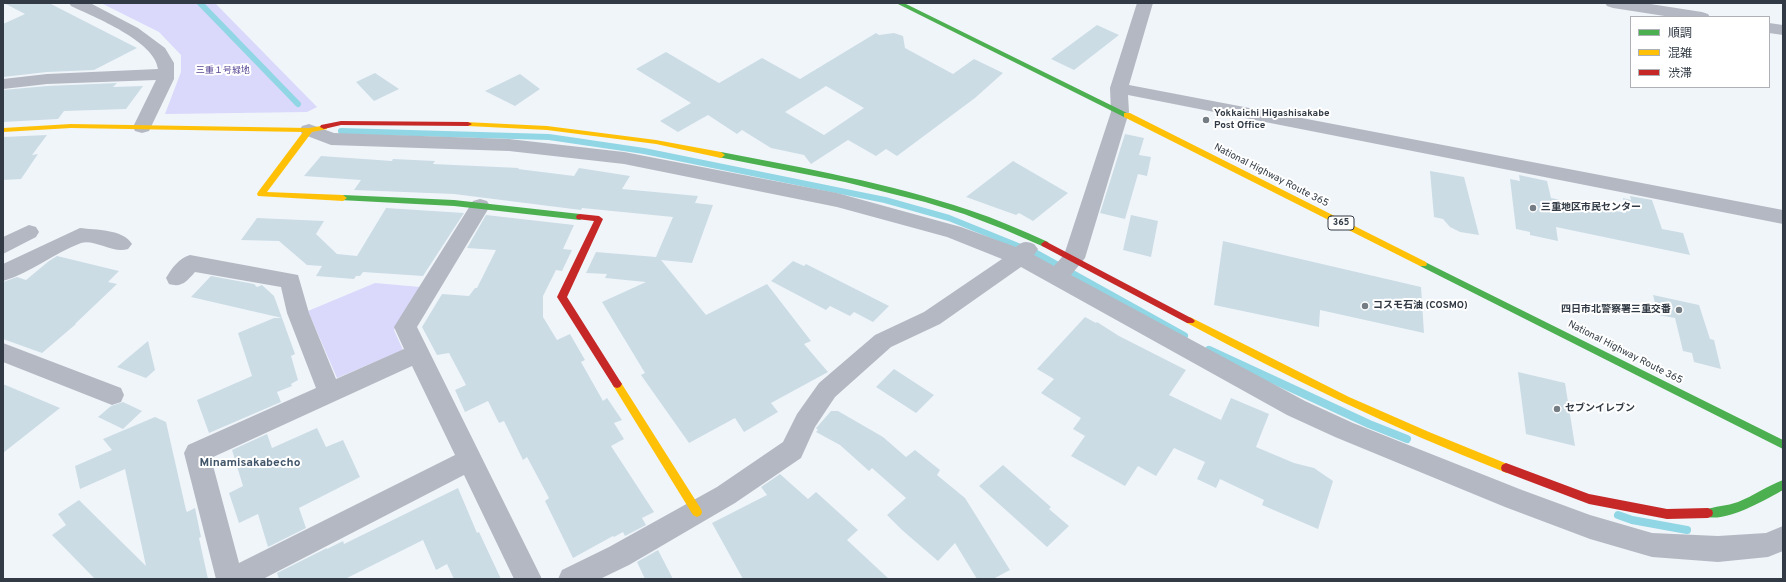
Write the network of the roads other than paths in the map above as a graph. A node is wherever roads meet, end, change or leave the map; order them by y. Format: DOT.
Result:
graph roads {
  1 [pos="78,3"];
  2 [pos="899,3"];
  3 [pos="1145,3"];
  4 [pos="1613,3"];
  5 [pos="1644,6"];
  6 [pos="1697,16"];
  7 [pos="1770,28"];
  8 [pos="1783,30"];
  9 [pos="167,74"];
  10 [pos="3,84"];
  11 [pos="1118,88"];
  12 [pos="1120,112"];
  13 [pos="142,127"];
  14 [pos="3,130"];
  15 [pos="309,130"];
  16 [pos="480,206"];
  17 [pos="1783,217"];
  18 [pos="29,232"];
  19 [pos="121,244"];
  20 [pos="3,246"];
  21 [pos="1028,248"];
  22 [pos="1074,258"];
  23 [pos="3,273"];
  24 [pos="1058,277"];
  25 [pos="177,278"];
  26 [pos="3,352"];
  27 [pos="419,353"];
  28 [pos="1309,382"];
  29 [pos="330,393"];
  30 [pos="112,396"];
  31 [pos="1296,408"];
  32 [pos="1783,445"];
  33 [pos="470,460"];
  34 [pos="1783,485"];
  35 [pos="697,512"];
  36 [pos="1783,538"];
  37 [pos="230,579"];
  38 [pos="235,579"];
  39 [pos="528,579"];
  40 [pos="572,579"];
  1 -- 9 [label="street"];
  2 -- 12 [label="main road, National Highway Route 365 / 365"];
  3 -- 11 [label="street"];
  4 -- 5 [label="street"];
  5 -- 6 [label="street"];
  7 -- 8 [label="street"];
  9 -- 10 [label="street"];
  9 -- 13 [label="street"];
  11 -- 12 [label="street"];
  11 -- 17 [label="street"];
  12 -- 22 [label="street"];
  12 -- 32 [label="main road, National Highway Route 365 / 365"];
  13 -- 14 [label="main road"];
  13 -- 15 [label="main road"];
  15 -- 16 [label="main road"];
  15 -- 21 [label="street"];
  16 -- 27 [label="street"];
  16 -- 35 [label="main road"];
  18 -- 20 [label="street"];
  19 -- 23 [label="street"];
  21 -- 22 [label="main road"];
  21 -- 24 [label="street"];
  21 -- 35 [label="street"];
  22 -- 24 [label="street"];
  22 -- 28 [label="main road"];
  24 -- 31 [label="street"];
  25 -- 29 [label="street"];
  26 -- 30 [label="street"];
  27 -- 29 [label="street"];
  27 -- 33 [label="street"];
  28 -- 31 [label="street"];
  28 -- 34 [label="main road"];
  29 -- 37 [label="street"];
  31 -- 36 [label="street"];
  33 -- 38 [label="street"];
  33 -- 39 [label="street"];
  35 -- 40 [label="street"];
}
